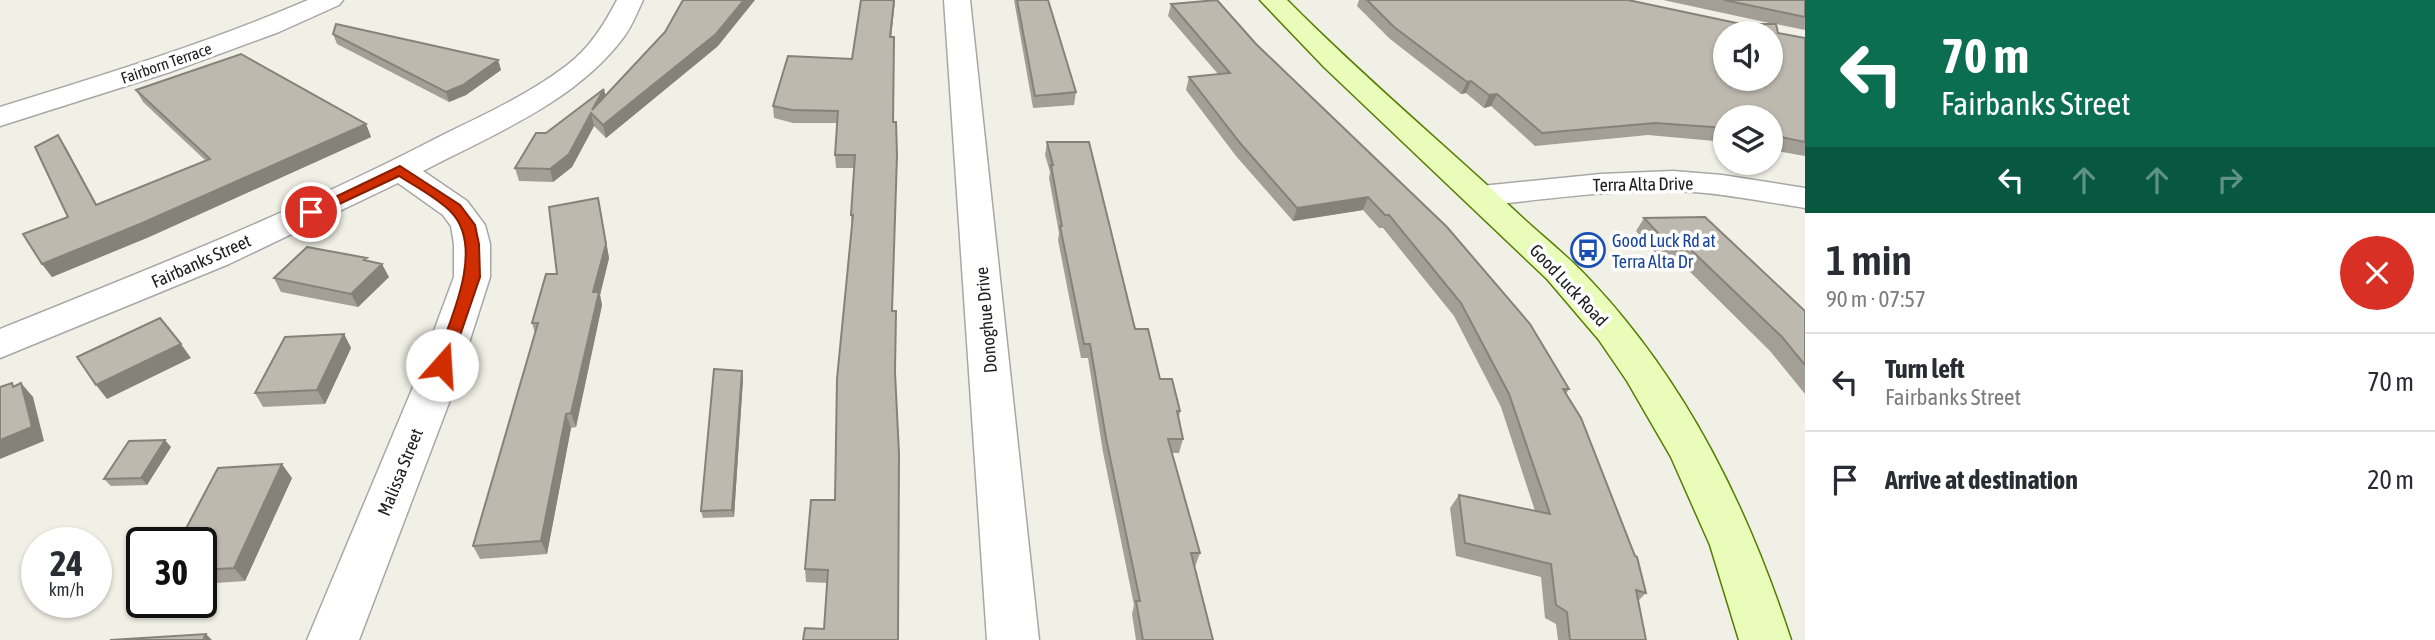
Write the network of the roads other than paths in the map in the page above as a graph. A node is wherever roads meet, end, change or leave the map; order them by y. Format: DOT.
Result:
graph roads {
  1 [pos="330,0"];
  2 [pos="629,0"];
  3 [pos="957,0"];
  4 [pos="1273,0"];
  5 [pos="0,117"];
  6 [pos="400,170"];
  7 [pos="1481,196"];
  8 [pos="1805,198"];
  9 [pos="0,344"];
  10 [pos="333,640"];
  11 [pos="1013,640"];
  12 [pos="1765,640"];
  1 -- 5 [label="street, Fairborn Terrace"];
  2 -- 6 [label="street, Fairbanks Street"];
  3 -- 11 [label="street, Donoghue Drive"];
  4 -- 7 [label="main road, Good Luck Road"];
  6 -- 9 [label="street, Fairbanks Street"];
  6 -- 10 [label="street, Malissa Street"];
  7 -- 8 [label="street, Terra Alta Drive"];
  7 -- 12 [label="main road, Good Luck Road"];
}
